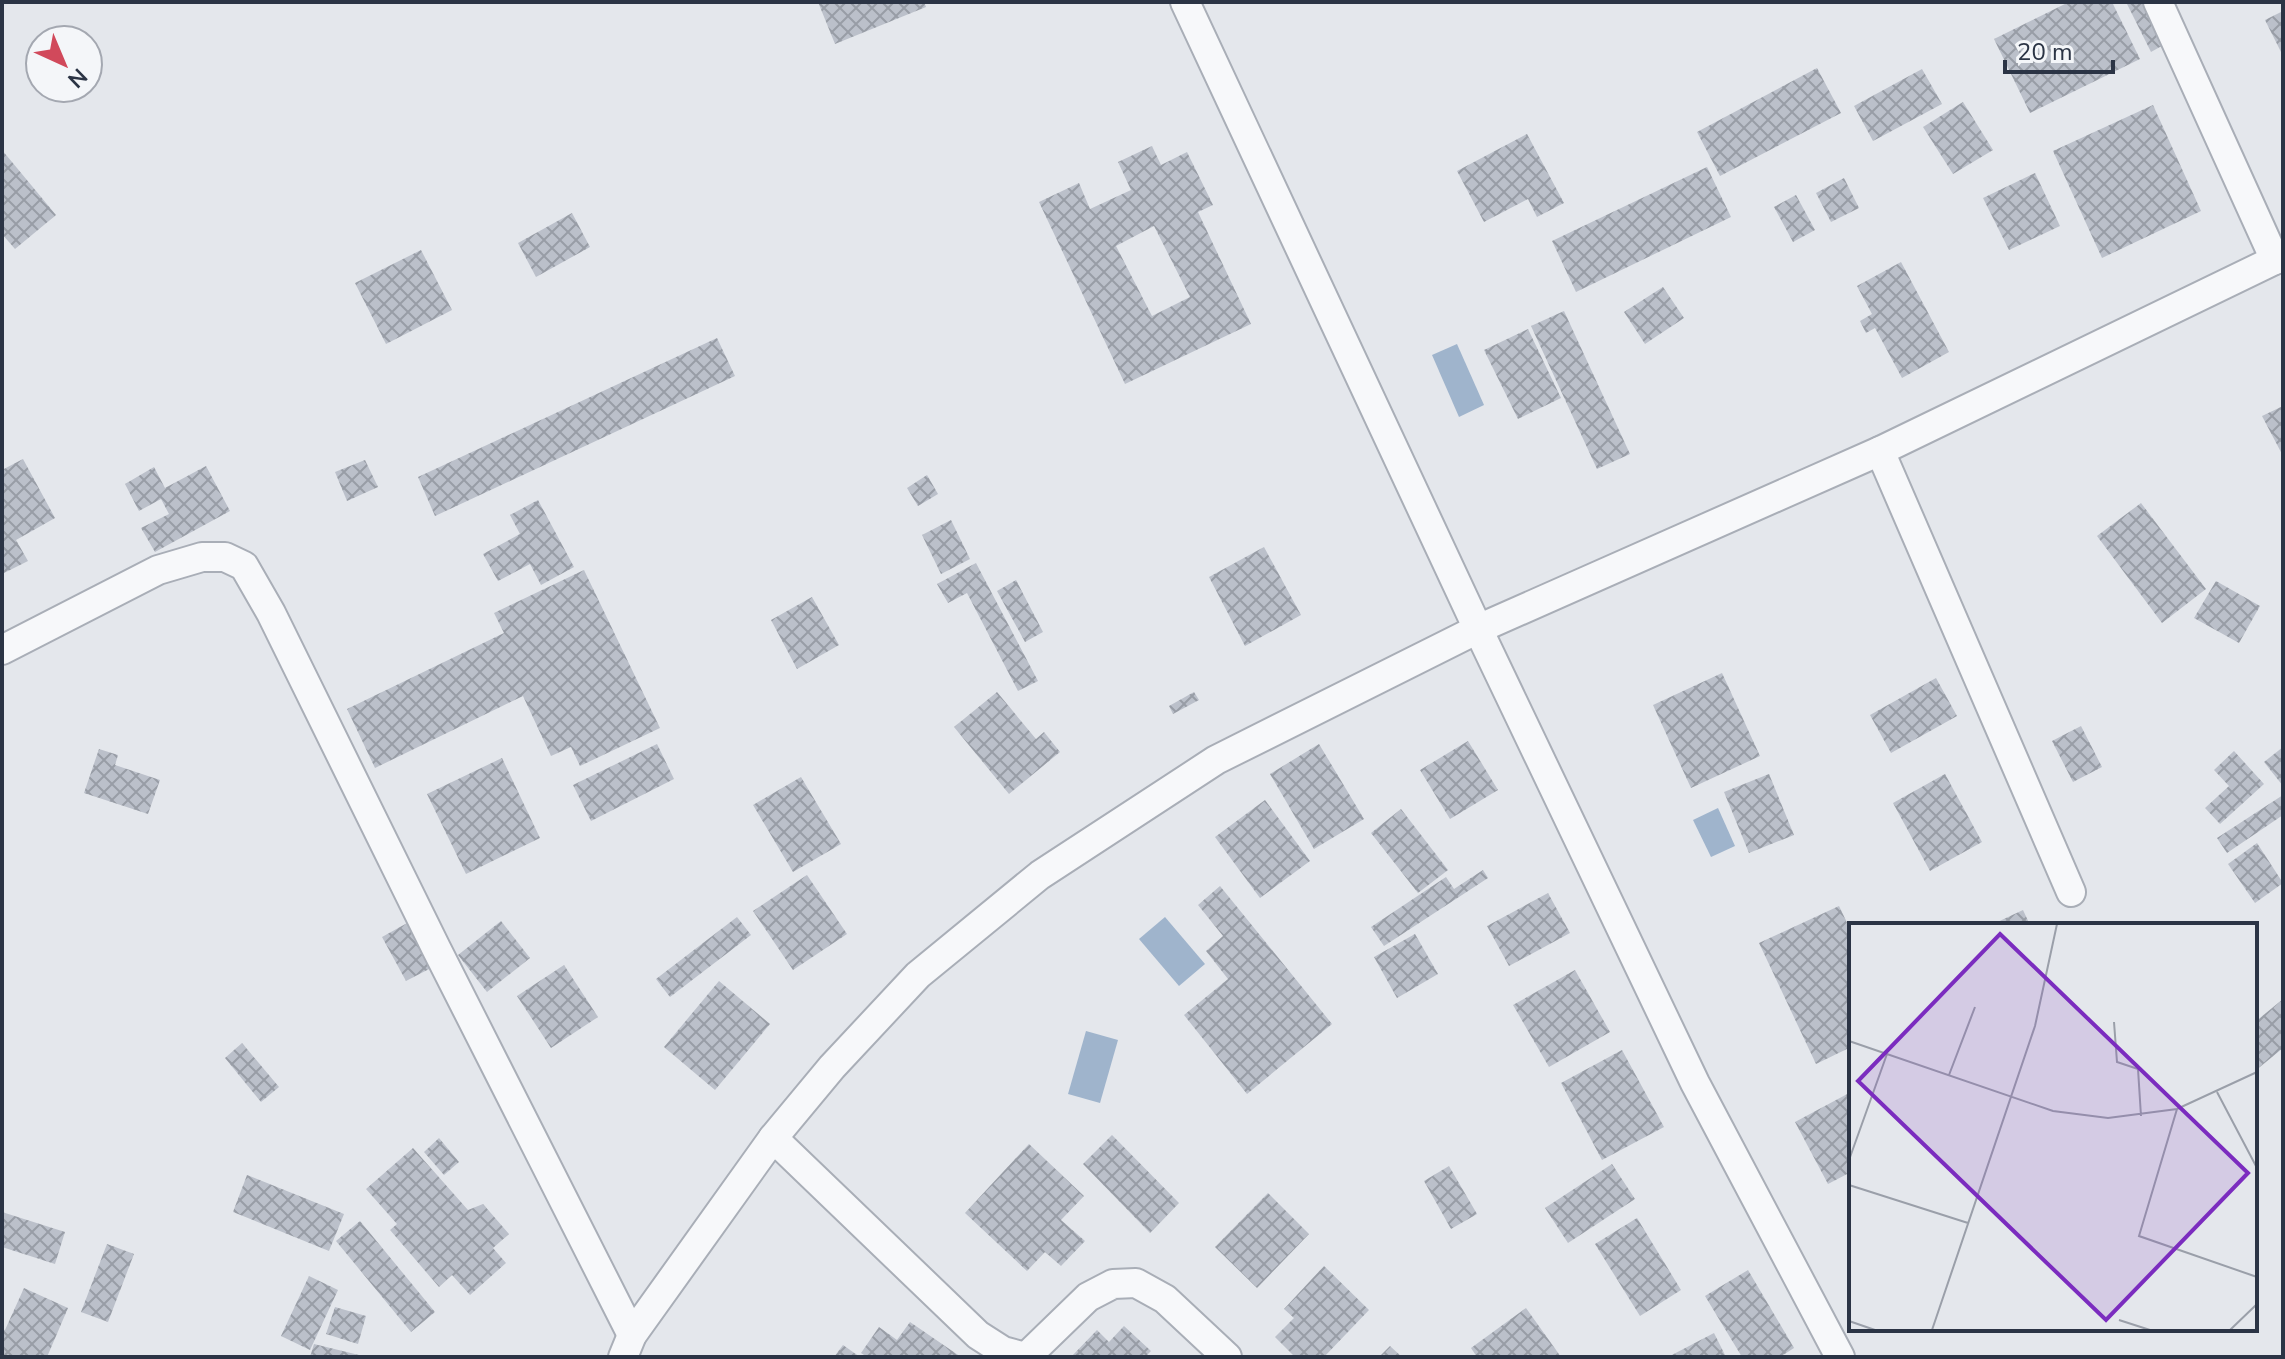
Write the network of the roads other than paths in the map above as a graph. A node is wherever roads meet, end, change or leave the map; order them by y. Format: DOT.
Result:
graph roads {
  1 [pos="1185,2"];
  2 [pos="2158,2"];
  3 [pos="2279,258"];
  4 [pos="1880,451"];
  5 [pos="1478,629"];
  6 [pos="2,650"];
  7 [pos="2071,892"];
  8 [pos="773,1138"];
  9 [pos="627,1346"];
  10 [pos="1026,1357"];
  11 [pos="1227,1357"];
  12 [pos="1840,1357"];
  1 -- 5 [label="street"];
  2 -- 3 [label="street"];
  3 -- 4 [label="street"];
  4 -- 5 [label="street"];
  4 -- 7 [label="street"];
  5 -- 8 [label="street"];
  5 -- 12 [label="street"];
  6 -- 9 [label="street"];
  8 -- 9 [label="street"];
  8 -- 10 [label="street"];
  10 -- 11 [label="street"];
}
